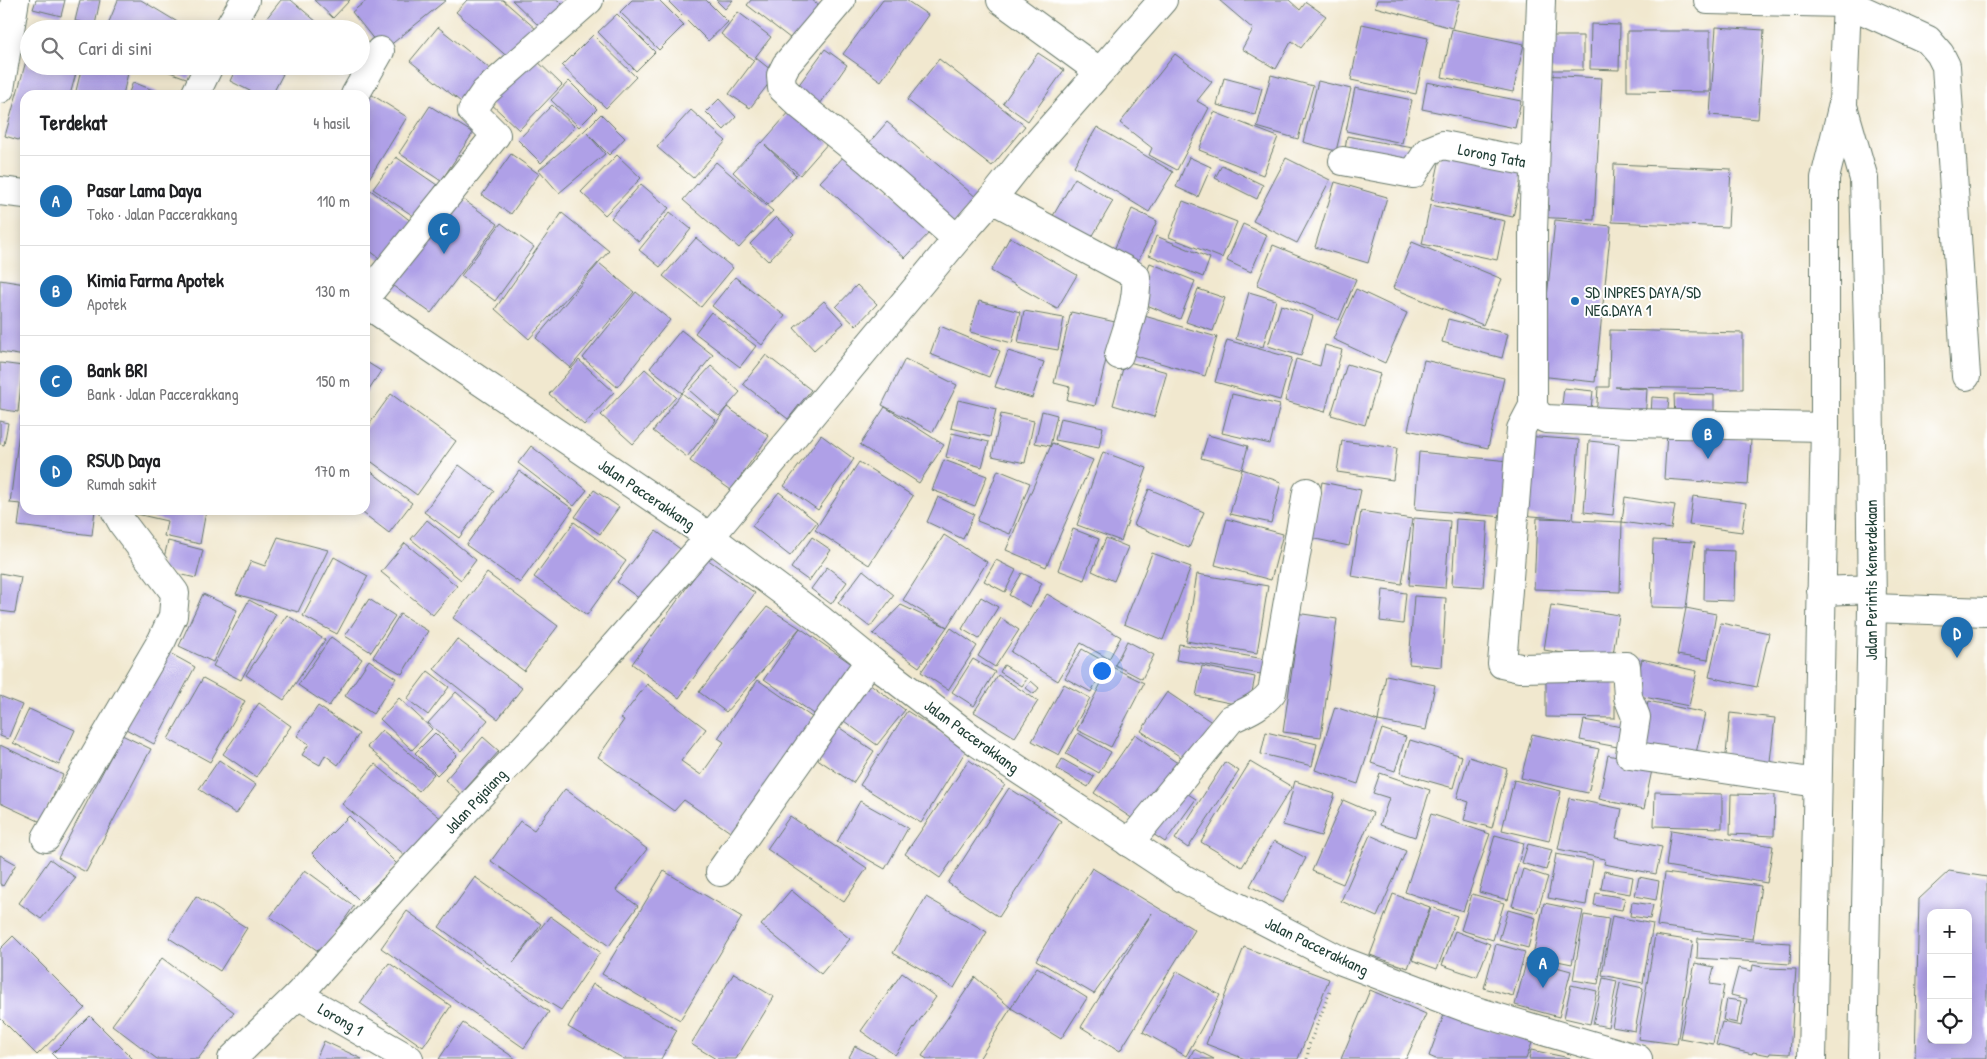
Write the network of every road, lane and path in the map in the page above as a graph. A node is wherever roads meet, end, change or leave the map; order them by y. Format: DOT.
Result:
graph roads {
  1 [pos="15,0"];
  2 [pos="245,0"];
  3 [pos="589,0"];
  4 [pos="841,0"];
  5 [pos="1001,0"];
  6 [pos="1163,0"];
  7 [pos="1541,0"];
  8 [pos="1710,0"];
  9 [pos="1847,1"];
  10 [pos="233,20"];
  11 [pos="380,51"];
  12 [pos="370,69"];
  13 [pos="1100,72"];
  14 [pos="205,75"];
  15 [pos="366,75"];
  16 [pos="0,89"];
  17 [pos="197,90"];
  18 [pos="358,90"];
  19 [pos="1843,104"];
  20 [pos="1343,161"];
  21 [pos="1535,164"];
  22 [pos="0,191"];
  23 [pos="20,193"];
  24 [pos="992,199"];
  25 [pos="957,239"];
  26 [pos="370,292"];
  27 [pos="370,306"];
  28 [pos="1119,355"];
  29 [pos="1966,376"];
  30 [pos="1533,406"];
  31 [pos="1825,427"];
  32 [pos="1307,492"];
  33 [pos="118,515"];
  34 [pos="710,537"];
  35 [pos="1821,591"];
  36 [pos="1872,598"];
  37 [pos="1987,612"];
  38 [pos="870,660"];
  39 [pos="1817,783"];
  40 [pos="46,838"];
  41 [pos="1129,843"];
  42 [pos="720,872"];
  43 [pos="1342,961"];
  44 [pos="298,995"];
  45 [pos="1583,1051"];
  46 [pos="232,1059"];
  47 [pos="409,1059"];
  48 [pos="1307,1059"];
  49 [pos="1638,1059"];
  50 [pos="1812,1059"];
  51 [pos="1863,1059"];
  1 -- 16 [label="main road"];
  2 -- 10 [label="main road"];
  3 -- 26 [label="main road"];
  4 -- 25 [label="main road"];
  5 -- 13 [label="main road"];
  6 -- 13 [label="main road, Jalan Pajaiang"];
  7 -- 21 [label="main road"];
  8 -- 9 [label="main road"];
  9 -- 19 [label="main road, Jalan Perintis Kemerdekaan"];
  9 -- 29 [label="main road"];
  11 -- 12 [label="main road"];
  13 -- 24 [label="main road, Jalan Pajaiang"];
  14 -- 17 [label="main road"];
  15 -- 18 [label="main road"];
  19 -- 31 [label="main road, Jalan Perintis Kemerdekaan"];
  19 -- 36 [label="main road, Jalan Perintis Kemerdekaan"];
  20 -- 21 [label="main road, Lorong Tata"];
  21 -- 30 [label="main road"];
  22 -- 23 [label="main road"];
  24 -- 25 [label="main road, Jalan Pajaiang"];
  24 -- 28 [label="main road"];
  25 -- 34 [label="main road, Jalan Pajaiang"];
  27 -- 34 [label="main road, Jalan Paccerakkang"];
  30 -- 31 [label="main road"];
  30 -- 39 [label="main road"];
  31 -- 35 [label="main road, Jalan Perintis Kemerdekaan"];
  32 -- 41 [label="main road"];
  33 -- 40 [label="main road"];
  34 -- 38 [label="main road, Jalan Paccerakkang"];
  34 -- 44 [label="main road, Jalan Pajaiang"];
  35 -- 36 [label="main road"];
  35 -- 39 [label="main road, Jalan Perintis Kemerdekaan"];
  36 -- 37 [label="main road"];
  36 -- 51 [label="main road, Jalan Perintis Kemerdekaan"];
  38 -- 41 [label="main road, Jalan Paccerakkang"];
  38 -- 42 [label="main road"];
  39 -- 50 [label="main road, Jalan Perintis Kemerdekaan"];
  41 -- 43 [label="main road, Jalan Paccerakkang"];
  43 -- 45 [label="main road, Jalan Paccerakkang"];
  43 -- 48 [label="path"];
  44 -- 46 [label="main road, Jalan Pajaiang"];
  44 -- 47 [label="main road, Lorong 1"];
  45 -- 49 [label="main road, Jalan Paccerakkang"];
}
